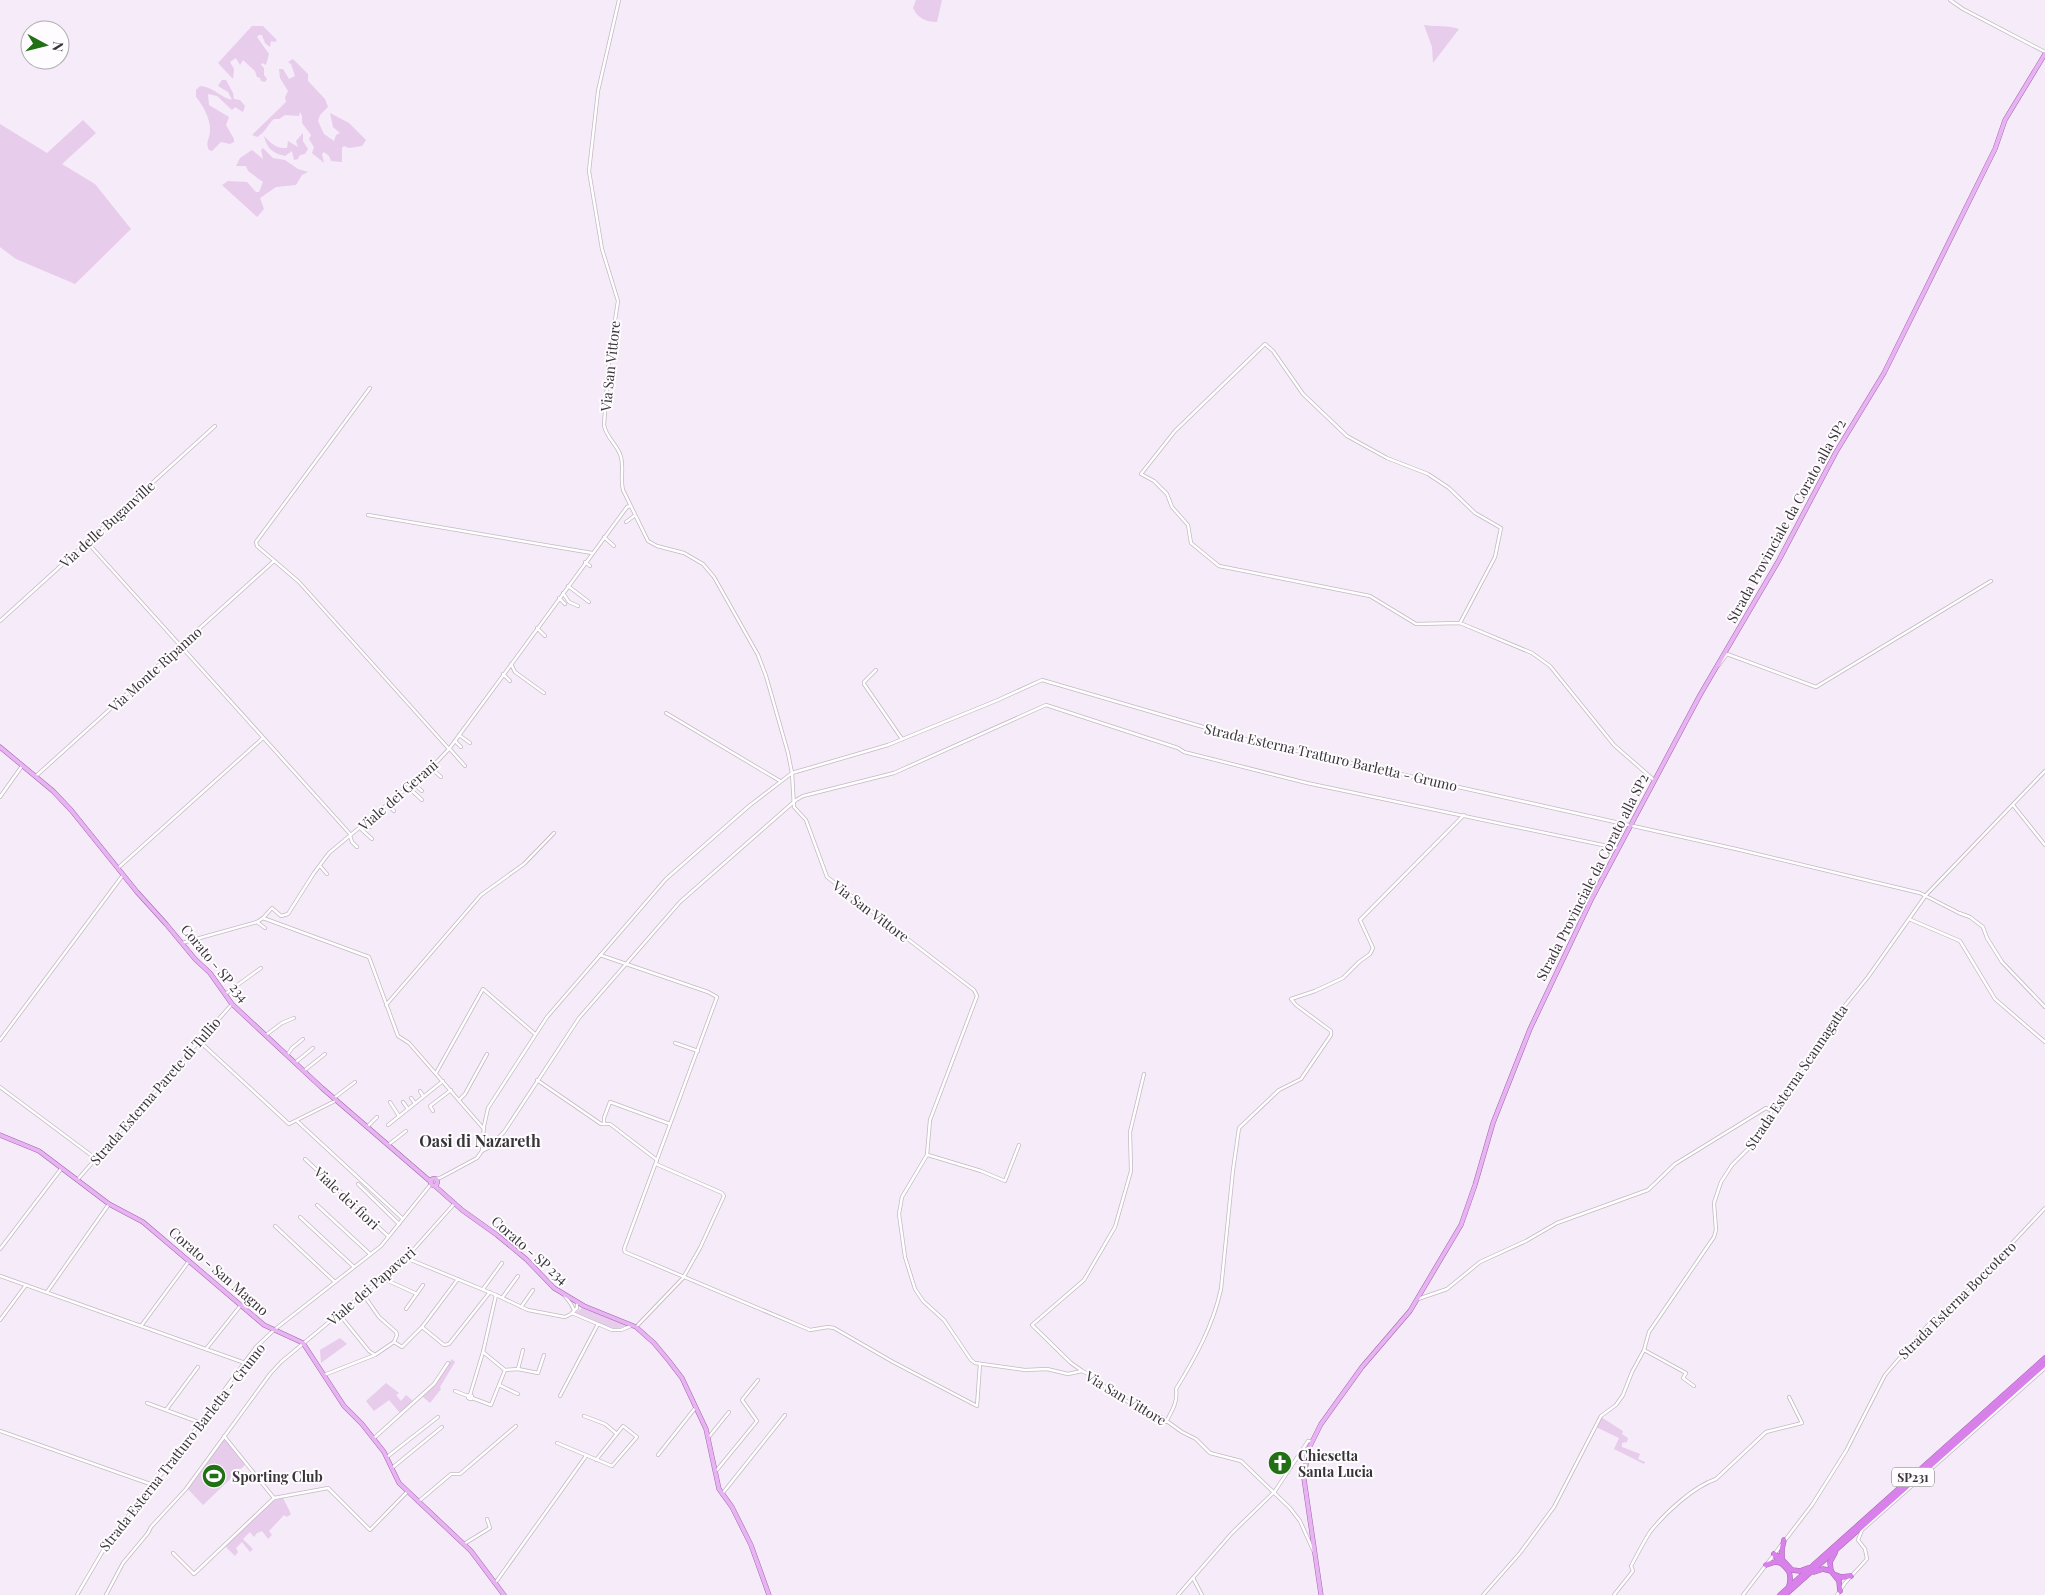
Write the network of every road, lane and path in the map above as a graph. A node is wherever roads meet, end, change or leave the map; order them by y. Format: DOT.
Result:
graph roads {
  1 [pos="618,0"];
  2 [pos="1950,0"];
  3 [pos="2045,53"];
  4 [pos="370,388"];
  5 [pos="215,426"];
  6 [pos="630,506"];
  7 [pos="368,515"];
  8 [pos="634,516"];
  9 [pos="626,522"];
  10 [pos="604,537"];
  11 [pos="87,542"];
  12 [pos="614,546"];
  13 [pos="592,553"];
  14 [pos="274,561"];
  15 [pos="586,562"];
  16 [pos="590,566"];
  17 [pos="1991,581"];
  18 [pos="568,586"];
  19 [pos="563,593"];
  20 [pos="559,598"];
  21 [pos="590,602"];
  22 [pos="565,604"];
  23 [pos="578,606"];
  24 [pos="0,621"];
  25 [pos="1460,623"];
  26 [pos="537,628"];
  27 [pos="545,636"];
  28 [pos="180,646"];
  29 [pos="511,664"];
  30 [pos="1717,667"];
  31 [pos="876,670"];
  32 [pos="504,674"];
  33 [pos="510,681"];
  34 [pos="544,693"];
  35 [pos="666,713"];
  36 [pos="459,735"];
  37 [pos="263,738"];
  38 [pos="902,739"];
  39 [pos="455,741"];
  40 [pos="470,743"];
  41 [pos="0,747"];
  42 [pos="461,747"];
  43 [pos="449,748"];
  44 [pos="23,765"];
  45 [pos="465,766"];
  46 [pos="431,768"];
  47 [pos="2045,771"];
  48 [pos="792,772"];
  49 [pos="36,776"];
  50 [pos="441,777"];
  51 [pos="1654,780"];
  52 [pos="780,781"];
  53 [pos="413,783"];
  54 [pos="408,787"];
  55 [pos="422,791"];
  56 [pos="0,797"];
  57 [pos="422,800"];
  58 [pos="793,803"];
  59 [pos="387,804"];
  60 [pos="2013,805"];
  61 [pos="394,811"];
  62 [pos="1464,816"];
  63 [pos="365,824"];
  64 [pos="1631,825"];
  65 [pos="370,827"];
  66 [pos="360,828"];
  67 [pos="554,833"];
  68 [pos="351,835"];
  69 [pos="372,839"];
  70 [pos="335,843"];
  71 [pos="2045,845"];
  72 [pos="337,846"];
  73 [pos="358,847"];
  74 [pos="1617,848"];
  75 [pos="320,866"];
  76 [pos="118,868"];
  77 [pos="327,874"];
  78 [pos="123,875"];
  79 [pos="1925,897"];
  80 [pos="263,918"];
  81 [pos="1909,919"];
  82 [pos="257,922"];
  83 [pos="265,928"];
  84 [pos="182,943"];
  85 [pos="600,955"];
  86 [pos="628,963"];
  87 [pos="261,968"];
  88 [pos="225,994"];
  89 [pos="232,1004"];
  90 [pos="386,1005"];
  91 [pos="2045,1007"];
  92 [pos="294,1018"];
  93 [pos="535,1034"];
  94 [pos="266,1035"];
  95 [pos="304,1039"];
  96 [pos="0,1040"];
  97 [pos="198,1041"];
  98 [pos="2045,1042"];
  99 [pos="675,1043"];
  100 [pos="313,1048"];
  101 [pos="698,1051"];
  102 [pos="288,1054"];
  103 [pos="325,1054"];
  104 [pos="487,1054"];
  105 [pos="296,1062"];
  106 [pos="305,1070"];
  107 [pos="436,1072"];
  108 [pos="1144,1074"];
  109 [pos="537,1080"];
  110 [pos="443,1081"];
  111 [pos="355,1082"];
  112 [pos="0,1087"];
  113 [pos="451,1090"];
  114 [pos="420,1091"];
  115 [pos="423,1096"];
  116 [pos="411,1098"];
  117 [pos="335,1099"];
  118 [pos="460,1099"];
  119 [pos="390,1102"];
  120 [pos="404,1102"];
  121 [pos="415,1103"];
  122 [pos="408,1109"];
  123 [pos="434,1111"];
  124 [pos="1772,1111"];
  125 [pos="399,1116"];
  126 [pos="377,1117"];
  127 [pos="297,1121"];
  128 [pos="604,1124"];
  129 [pos="670,1124"];
  130 [pos="388,1125"];
  131 [pos="367,1127"];
  132 [pos="484,1129"];
  133 [pos="406,1131"];
  134 [pos="0,1135"];
  135 [pos="388,1145"];
  136 [pos="1019,1145"];
  137 [pos="482,1151"];
  138 [pos="927,1155"];
  139 [pos="95,1158"];
  140 [pos="305,1159"];
  141 [pos="657,1160"];
  142 [pos="656,1164"];
  143 [pos="62,1168"];
  144 [pos="78,1179"];
  145 [pos="434,1182"];
  146 [pos="358,1184"];
  147 [pos="455,1203"];
  148 [pos="109,1204"];
  149 [pos="317,1205"];
  150 [pos="2045,1208"];
  151 [pos="300,1216"];
  152 [pos="403,1219"];
  153 [pos="399,1224"];
  154 [pos="275,1226"];
  155 [pos="389,1236"];
  156 [pos="0,1249"];
  157 [pos="370,1254"];
  158 [pos="406,1258"];
  159 [pos="189,1261"];
  160 [pos="502,1263"];
  161 [pos="354,1267"];
  162 [pos="0,1276"];
  163 [pos="518,1276"];
  164 [pos="382,1278"];
  165 [pos="683,1278"];
  166 [pos="458,1279"];
  167 [pos="335,1282"];
  168 [pos="26,1285"];
  169 [pos="423,1285"];
  170 [pos="483,1289"];
  171 [pos="533,1290"];
  172 [pos="47,1292"];
  173 [pos="490,1292"];
  174 [pos="562,1293"];
  175 [pos="362,1294"];
  176 [pos="416,1294"];
  177 [pos="496,1295"];
  178 [pos="502,1298"];
  179 [pos="1418,1299"];
  180 [pos="577,1303"];
  181 [pos="241,1305"];
  182 [pos="521,1307"];
  183 [pos="406,1309"];
  184 [pos="595,1310"];
  185 [pos="573,1312"];
  186 [pos="339,1314"];
  187 [pos="0,1320"];
  188 [pos="598,1324"];
  189 [pos="141,1326"];
  190 [pos="634,1326"];
  191 [pos="422,1327"];
  192 [pos="274,1330"];
  193 [pos="394,1342"];
  194 [pos="303,1343"];
  195 [pos="205,1349"];
  196 [pos="523,1350"];
  197 [pos="1644,1350"];
  198 [pos="483,1352"];
  199 [pos="375,1355"];
  200 [pos="544,1355"];
  201 [pos="2045,1358"];
  202 [pos="245,1363"];
  203 [pos="448,1363"];
  204 [pos="980,1364"];
  205 [pos="2045,1364"];
  206 [pos="198,1367"];
  207 [pos="2045,1368"];
  208 [pos="518,1369"];
  209 [pos="505,1370"];
  210 [pos="1082,1371"];
  211 [pos="324,1375"];
  212 [pos="758,1380"];
  213 [pos="499,1385"];
  214 [pos="1694,1386"];
  215 [pos="455,1391"];
  216 [pos="518,1394"];
  217 [pos="470,1396"];
  218 [pos="560,1396"];
  219 [pos="1789,1397"];
  220 [pos="147,1404"];
  221 [pos="696,1407"];
  222 [pos="166,1410"];
  223 [pos="729,1412"];
  224 [pos="785,1415"];
  225 [pos="584,1416"];
  226 [pos="438,1417"];
  227 [pos="1166,1422"];
  228 [pos="200,1423"];
  229 [pos="442,1426"];
  230 [pos="516,1426"];
  231 [pos="0,1431"];
  232 [pos="617,1434"];
  233 [pos="224,1436"];
  234 [pos="708,1438"];
  235 [pos="373,1439"];
  236 [pos="1312,1441"];
  237 [pos="557,1442"];
  238 [pos="658,1455"];
  239 [pos="586,1456"];
  240 [pos="387,1458"];
  241 [pos="596,1460"];
  242 [pos="1283,1463"];
  243 [pos="1291,1467"];
  244 [pos="392,1468"];
  245 [pos="715,1472"];
  246 [pos="153,1485"];
  247 [pos="1275,1491"];
  248 [pos="407,1492"];
  249 [pos="722,1494"];
  250 [pos="274,1498"];
  251 [pos="418,1502"];
  252 [pos="487,1519"];
  253 [pos="1784,1540"];
  254 [pos="1846,1541"];
  255 [pos="464,1544"];
  256 [pos="1314,1552"];
  257 [pos="173,1553"];
  258 [pos="1774,1554"];
  259 [pos="1819,1560"];
  260 [pos="1783,1561"];
  261 [pos="1766,1565"];
  262 [pos="1831,1571"];
  263 [pos="1851,1576"];
  264 [pos="1193,1578"];
  265 [pos="1839,1578"];
  266 [pos="496,1582"];
  267 [pos="1845,1583"];
  268 [pos="1790,1588"];
  269 [pos="1839,1593"];
  270 [pos="77,1595"];
  271 [pos="106,1595"];
  272 [pos="504,1595"];
  273 [pos="769,1595"];
  274 [pos="1178,1595"];
  275 [pos="1202,1595"];
  276 [pos="1321,1595"];
  277 [pos="1483,1595"];
  278 [pos="1614,1595"];
  279 [pos="1743,1595"];
  280 [pos="1780,1595"];
  281 [pos="1785,1595"];
  1 -- 6 [label="street, Via San Vittore"];
  2 -- 3 [label="street"];
  3 -- 30 [label="main road, Strada Provinciale da Corato alla SP2"];
  4 -- 14 [label="street"];
  5 -- 11 [label="street, Via delle Buganville"];
  6 -- 8 [label="street, Via San Vittore"];
  6 -- 10 [label="street, Viale dei Gerani"];
  7 -- 13 [label="street"];
  8 -- 9 [label="street"];
  8 -- 48 [label="street, Via San Vittore"];
  10 -- 12 [label="street"];
  10 -- 13 [label="street, Viale dei Gerani"];
  11 -- 24 [label="street, Via delle Buganville"];
  11 -- 28 [label="street"];
  13 -- 15 [label="street, Viale dei Gerani"];
  14 -- 28 [label="street, Via Monte Ripanno"];
  14 -- 43 [label="street"];
  15 -- 16 [label="street"];
  15 -- 18 [label="street, Viale dei Gerani"];
  17 -- 30 [label="street"];
  18 -- 19 [label="street, Viale dei Gerani"];
  18 -- 21 [label="street"];
  19 -- 20 [label="street, Viale dei Gerani"];
  19 -- 23 [label="street"];
  20 -- 22 [label="street"];
  20 -- 26 [label="street, Viale dei Gerani"];
  25 -- 25 [label="street"];
  25 -- 51 [label="street"];
  26 -- 27 [label="street"];
  26 -- 29 [label="street, Viale dei Gerani"];
  28 -- 37 [label="street"];
  28 -- 49 [label="street, Via Monte Ripanno"];
  29 -- 32 [label="street, Viale dei Gerani"];
  29 -- 34 [label="street"];
  30 -- 51 [label="main road, Strada Provinciale da Corato alla SP2"];
  31 -- 38 [label="street"];
  32 -- 33 [label="street"];
  32 -- 36 [label="street, Viale dei Gerani"];
  35 -- 52 [label="street"];
  36 -- 39 [label="street, Viale dei Gerani"];
  36 -- 40 [label="street"];
  37 -- 68 [label="street"];
  37 -- 76 [label="street"];
  38 -- 48 [label="street, Strada Esterna Tratturo Barletta - Grumo"];
  38 -- 64 [label="street, Strada Esterna Tratturo Barletta - Grumo"];
  39 -- 42 [label="street"];
  39 -- 43 [label="street, Viale dei Gerani"];
  41 -- 44 [label="main road, Corato - SP 234"];
  43 -- 45 [label="street"];
  43 -- 46 [label="street, Viale dei Gerani"];
  44 -- 49 [label="main road, Corato - SP 234"];
  44 -- 56 [label="street"];
  46 -- 50 [label="street"];
  46 -- 53 [label="street, Viale dei Gerani"];
  47 -- 60 [label="street, Strada Esterna Scannagatta"];
  48 -- 52 [label="street, Strada Esterna Tratturo Barletta - Grumo"];
  48 -- 58 [label="street, Via San Vittore"];
  49 -- 76 [label="main road, Corato - SP 234"];
  51 -- 64 [label="main road, Strada Provinciale da Corato alla SP2"];
  52 -- 85 [label="street, Strada Esterna Tratturo Barletta - Grumo"];
  53 -- 54 [label="street, Viale dei Gerani"];
  53 -- 55 [label="street"];
  54 -- 57 [label="street"];
  54 -- 59 [label="street, Viale dei Gerani"];
  58 -- 62 [label="street"];
  58 -- 86 [label="street"];
  58 -- 138 [label="street, Via San Vittore"];
  59 -- 61 [label="street"];
  59 -- 63 [label="street, Viale dei Gerani"];
  60 -- 71 [label="street"];
  60 -- 79 [label="street, Strada Esterna Scannagatta"];
  62 -- 74 [label="street"];
  62 -- 227 [label="street"];
  63 -- 65 [label="street"];
  63 -- 66 [label="street, Viale dei Gerani"];
  64 -- 74 [label="main road, Strada Provinciale da Corato alla SP2"];
  64 -- 79 [label="street"];
  66 -- 68 [label="street, Viale dei Gerani"];
  66 -- 69 [label="street"];
  67 -- 90 [label="street"];
  68 -- 72 [label="street, Viale dei Gerani"];
  68 -- 73 [label="street"];
  70 -- 72 [label="street"];
  72 -- 75 [label="street, Viale dei Gerani"];
  74 -- 179 [label="main road, Strada Provinciale da Corato alla SP2"];
  75 -- 77 [label="street"];
  75 -- 80 [label="street, Viale dei Gerani"];
  76 -- 78 [label="main road, Corato - SP 234"];
  78 -- 84 [label="main road, Corato - SP 234"];
  78 -- 96 [label="street"];
  79 -- 81 [label="street, Strada Esterna Scannagatta"];
  79 -- 91 [label="street"];
  80 -- 82 [label="street, Viale dei Gerani"];
  80 -- 90 [label="street"];
  81 -- 98 [label="street"];
  81 -- 124 [label="street, Strada Esterna Scannagatta"];
  82 -- 83 [label="street"];
  82 -- 84 [label="street, Viale dei Gerani"];
  84 -- 88 [label="main road, Corato - SP 234"];
  85 -- 86 [label="street"];
  85 -- 93 [label="street, Strada Esterna Tratturo Barletta - Grumo"];
  86 -- 101 [label="street"];
  86 -- 109 [label="street"];
  87 -- 88 [label="street"];
  88 -- 89 [label="main road, Corato - SP 234"];
  89 -- 94 [label="main road, Corato - SP 234"];
  89 -- 97 [label="street, Strada Esterna Parete di Tullio"];
  90 -- 107 [label="street"];
  92 -- 94 [label="street"];
  93 -- 107 [label="street"];
  93 -- 132 [label="street, Strada Esterna Tratturo Barletta - Grumo"];
  94 -- 102 [label="main road, Corato - SP 234"];
  95 -- 102 [label="street"];
  97 -- 127 [label="street"];
  97 -- 139 [label="street, Strada Esterna Parete di Tullio"];
  99 -- 101 [label="street"];
  100 -- 105 [label="street"];
  101 -- 129 [label="street"];
  102 -- 105 [label="main road, Corato - SP 234"];
  103 -- 106 [label="street"];
  104 -- 118 [label="street"];
  105 -- 106 [label="main road, Corato - SP 234"];
  106 -- 117 [label="main road, Corato - SP 234"];
  107 -- 110 [label="street"];
  108 -- 210 [label="street"];
  109 -- 128 [label="street"];
  109 -- 137 [label="street"];
  110 -- 113 [label="street"];
  110 -- 115 [label="street"];
  111 -- 117 [label="street"];
  112 -- 139 [label="street"];
  113 -- 118 [label="street"];
  113 -- 123 [label="street"];
  114 -- 115 [label="street"];
  115 -- 121 [label="street"];
  116 -- 121 [label="street"];
  117 -- 127 [label="street"];
  117 -- 131 [label="main road, Corato - SP 234"];
  118 -- 132 [label="street"];
  119 -- 125 [label="street"];
  120 -- 122 [label="street"];
  121 -- 122 [label="street"];
  122 -- 125 [label="street"];
  124 -- 179 [label="street"];
  124 -- 197 [label="street, Strada Esterna Scannagatta"];
  125 -- 130 [label="street"];
  126 -- 131 [label="street"];
  127 -- 152 [label="street"];
  128 -- 129 [label="street"];
  128 -- 141 [label="street"];
  129 -- 141 [label="street"];
  131 -- 135 [label="main road, Corato - SP 234"];
  132 -- 137 [label="street, Strada Esterna Tratturo Barletta - Grumo"];
  133 -- 135 [label="street"];
  134 -- 143 [label="main road, Corato - San Magno"];
  135 -- 145 [label="main road, Corato - SP 234"];
  136 -- 138 [label="street"];
  137 -- 145 [label="street, Strada Esterna Tratturo Barletta - Grumo"];
  138 -- 204 [label="street, Via San Vittore"];
  139 -- 144 [label="street, Strada Esterna Parete di Tullio"];
  140 -- 155 [label="street, Viale dei fiori"];
  141 -- 142 [label="street"];
  142 -- 165 [label="street"];
  142 -- 165 [label="street"];
  143 -- 144 [label="main road, Corato - San Magno"];
  143 -- 156 [label="street"];
  144 -- 148 [label="main road, Corato - San Magno"];
  145 -- 147 [label="main road, Corato - SP 234"];
  145 -- 152 [label="street, Strada Esterna Tratturo Barletta - Grumo"];
  146 -- 153 [label="street"];
  147 -- 158 [label="street, Viale dei Papaveri"];
  147 -- 174 [label="main road, Corato - SP 234"];
  148 -- 159 [label="main road, Corato - San Magno"];
  148 -- 172 [label="street"];
  149 -- 157 [label="street"];
  150 -- 253 [label="street, Strada Esterna Boccotero"];
  151 -- 161 [label="street"];
  152 -- 153 [label="street, Strada Esterna Tratturo Barletta - Grumo"];
  153 -- 155 [label="street, Strada Esterna Tratturo Barletta - Grumo"];
  154 -- 167 [label="street"];
  155 -- 157 [label="street, Strada Esterna Tratturo Barletta - Grumo"];
  157 -- 161 [label="street, Strada Esterna Tratturo Barletta - Grumo"];
  158 -- 164 [label="street, Viale dei Papaveri"];
  158 -- 166 [label="street"];
  159 -- 181 [label="main road, Corato - San Magno"];
  159 -- 189 [label="street"];
  160 -- 170 [label="street"];
  161 -- 167 [label="street, Strada Esterna Tratturo Barletta - Grumo"];
  162 -- 168 [label="street"];
  163 -- 178 [label="street"];
  164 -- 175 [label="street, Viale dei Papaveri"];
  164 -- 176 [label="street"];
  165 -- 190 [label="street"];
  165 -- 204 [label="street"];
  166 -- 170 [label="street"];
  166 -- 191 [label="street"];
  167 -- 192 [label="street, Strada Esterna Tratturo Barletta - Grumo"];
  168 -- 172 [label="street"];
  168 -- 187 [label="street"];
  169 -- 176 [label="street"];
  170 -- 173 [label="street"];
  171 -- 182 [label="street"];
  172 -- 189 [label="street"];
  173 -- 177 [label="street"];
  173 -- 191 [label="street"];
  174 -- 180 [label="main road, Corato - SP 234"];
  174 -- 185 [label="street"];
  175 -- 186 [label="street, Viale dei Papaveri"];
  175 -- 193 [label="street"];
  176 -- 183 [label="street"];
  177 -- 178 [label="street"];
  177 -- 198 [label="street"];
  178 -- 182 [label="street"];
  179 -- 236 [label="main road, Strada Provinciale da Corato alla SP2"];
  180 -- 184 [label="main road, Corato - SP 234"];
  180 -- 185 [label="street"];
  181 -- 192 [label="main road, Corato - San Magno"];
  181 -- 195 [label="street"];
  182 -- 185 [label="street"];
  184 -- 185 [label="street"];
  184 -- 190 [label="main road, Corato - SP 234"];
  185 -- 188 [label="street"];
  186 -- 194 [label="street, Viale dei Papaveri"];
  186 -- 199 [label="street"];
  188 -- 190 [label="street"];
  188 -- 218 [label="street"];
  189 -- 195 [label="street"];
  190 -- 221 [label="main road, Corato - SP 234"];
  191 -- 193 [label="street"];
  192 -- 194 [label="main road, Corato - San Magno"];
  192 -- 202 [label="street, Strada Esterna Tratturo Barletta - Grumo"];
  193 -- 199 [label="street"];
  194 -- 211 [label="main road"];
  194 -- 233 [label="street, Viale dei Papaveri"];
  195 -- 202 [label="street"];
  196 -- 208 [label="street"];
  197 -- 214 [label="street"];
  197 -- 277 [label="street, Strada Esterna Scannagatta"];
  198 -- 209 [label="street"];
  198 -- 217 [label="street"];
  199 -- 211 [label="street"];
  200 -- 208 [label="street"];
  201 -- 259 [label="highway, SP231"];
  202 -- 228 [label="street, Strada Esterna Tratturo Barletta - Grumo"];
  203 -- 235 [label="street"];
  204 -- 210 [label="street, Via San Vittore"];
  205 -- 254 [label="highway, SP231"];
  206 -- 222 [label="street"];
  207 -- 263 [label="street"];
  208 -- 209 [label="street"];
  209 -- 213 [label="street"];
  210 -- 227 [label="street, Via San Vittore"];
  211 -- 235 [label="main road"];
  212 -- 245 [label="street"];
  213 -- 216 [label="street"];
  213 -- 217 [label="street"];
  215 -- 217 [label="street"];
  219 -- 278 [label="street"];
  220 -- 222 [label="street"];
  221 -- 234 [label="main road, Corato - SP 234"];
  221 -- 238 [label="street"];
  222 -- 228 [label="street"];
  223 -- 234 [label="street"];
  224 -- 249 [label="street"];
  225 -- 232 [label="street"];
  226 -- 240 [label="street"];
  227 -- 247 [label="street, Via San Vittore"];
  228 -- 246 [label="street, Strada Esterna Tratturo Barletta - Grumo"];
  229 -- 244 [label="street"];
  230 -- 251 [label="street"];
  231 -- 246 [label="street"];
  232 -- 241 [label="street"];
  232 -- 241 [label="street"];
  233 -- 250 [label="street"];
  233 -- 271 [label="street, Viale dei Papaveri"];
  234 -- 245 [label="main road, Corato - SP 234"];
  235 -- 240 [label="main road"];
  236 -- 243 [label="street"];
  236 -- 256 [label="main road, Strada Provinciale da Corato alla SP2"];
  237 -- 239 [label="street"];
  239 -- 241 [label="street"];
  239 -- 266 [label="street"];
  240 -- 244 [label="main road"];
  242 -- 243 [label="street"];
  243 -- 247 [label="street"];
  244 -- 248 [label="main road"];
  245 -- 249 [label="main road, Corato - SP 234"];
  246 -- 270 [label="street, Strada Esterna Tratturo Barletta - Grumo"];
  247 -- 256 [label="street, Via San Vittore"];
  247 -- 264 [label="street"];
  248 -- 250 [label="street"];
  248 -- 251 [label="main road"];
  249 -- 273 [label="main road, Corato - SP 234"];
  250 -- 257 [label="street"];
  251 -- 255 [label="main road"];
  252 -- 255 [label="street"];
  253 -- 258 [label="street, Strada Esterna Boccotero"];
  253 -- 260 [label="highway"];
  254 -- 262 [label="highway"];
  254 -- 268 [label="highway, SP231"];
  255 -- 266 [label="main road"];
  256 -- 276 [label="main road, Strada Provinciale da Corato alla SP2"];
  258 -- 260 [label="highway"];
  258 -- 261 [label="street, Strada Esterna Boccotero"];
  259 -- 260 [label="highway"];
  259 -- 268 [label="highway, SP231"];
  260 -- 261 [label="highway"];
  260 -- 268 [label="highway"];
  261 -- 279 [label="street, Strada Esterna Boccotero"];
  262 -- 265 [label="highway"];
  262 -- 268 [label="highway"];
  263 -- 265 [label="highway"];
  263 -- 267 [label="street"];
  264 -- 274 [label="street"];
  264 -- 275 [label="street"];
  265 -- 267 [label="highway"];
  265 -- 269 [label="highway"];
  266 -- 272 [label="main road"];
  267 -- 269 [label="street"];
  268 -- 280 [label="highway, SP231"];
  268 -- 281 [label="highway, SP231"];
}
